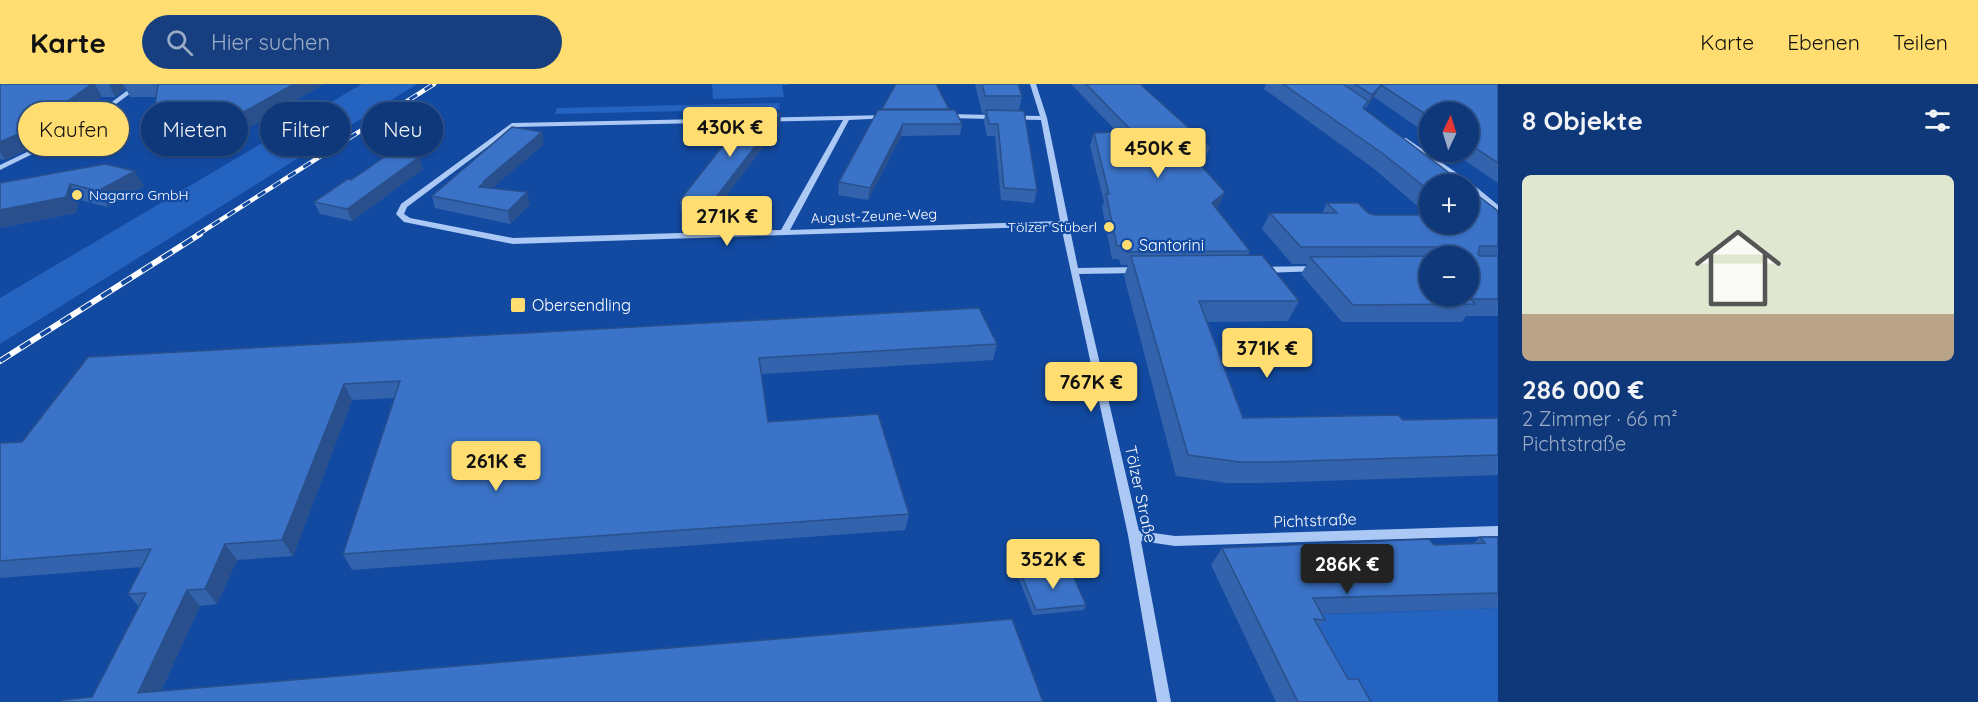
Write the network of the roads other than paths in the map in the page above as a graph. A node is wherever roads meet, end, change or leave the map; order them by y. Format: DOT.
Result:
graph roads {
  1 [pos="140,84"];
  2 [pos="1033,84"];
  3 [pos="935,116"];
  4 [pos="891,117"];
  5 [pos="847,118"];
  6 [pos="1044,118"];
  7 [pos="1401,138"];
  8 [pos="0,168"];
  9 [pos="1452,174"];
  10 [pos="1479,194"];
  11 [pos="1498,209"];
  12 [pos="1065,224"];
  13 [pos="784,232"];
  14 [pos="1328,269"];
  15 [pos="1149,270"];
  16 [pos="1249,270"];
  17 [pos="1074,271"];
  18 [pos="1498,531"];
  19 [pos="1134,535"];
  20 [pos="1164,702"];
  1 -- 8 [label="street"];
  2 -- 6 [label="street, Tölzer Straße"];
  3 -- 6 [label="street"];
  4 -- 5 [label="street"];
  5 -- 13 [label="street"];
  5 -- 13 [label="street, August-Zeune-Weg"];
  6 -- 12 [label="street, Tölzer Straße"];
  7 -- 9 [label="street"];
  10 -- 11 [label="street"];
  12 -- 13 [label="street, August-Zeune-Weg"];
  12 -- 17 [label="street, Tölzer Straße"];
  14 -- 16 [label="street"];
  15 -- 17 [label="street"];
  17 -- 19 [label="street, Tölzer Straße"];
  18 -- 19 [label="street, Pichtstraße"];
  19 -- 20 [label="street, Tölzer Straße"];
}
